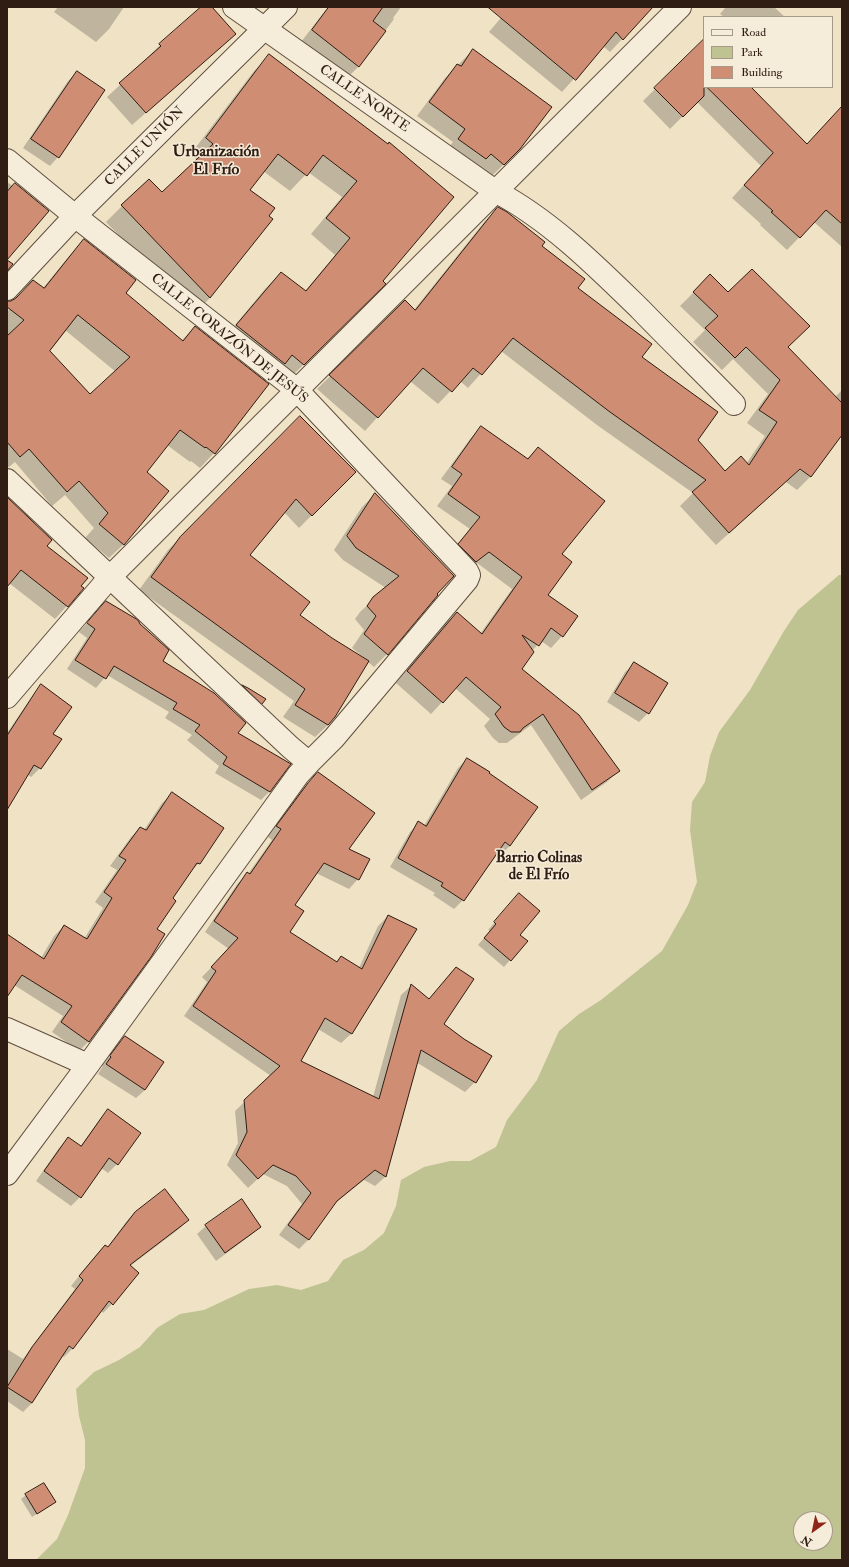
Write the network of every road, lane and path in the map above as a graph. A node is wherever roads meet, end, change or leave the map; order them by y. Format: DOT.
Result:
graph roads {
  1 [pos="234,7"];
  2 [pos="286,7"];
  3 [pos="680,7"];
  4 [pos="264,29"];
  5 [pos="7,160"];
  6 [pos="495,191"];
  7 [pos="75,216"];
  8 [pos="7,289"];
  9 [pos="297,390"];
  10 [pos="734,404"];
  11 [pos="7,480"];
  12 [pos="110,577"];
  13 [pos="7,697"];
  14 [pos="309,763"];
  15 [pos="7,1029"];
  16 [pos="88,1065"];
  17 [pos="7,1174"];
  1 -- 4 [label="street, CALLE NORTE"];
  2 -- 4 [label="street, CALLE UNIÓN"];
  3 -- 6 [label="street"];
  4 -- 6 [label="street, CALLE NORTE"];
  4 -- 7 [label="street, CALLE UNIÓN"];
  5 -- 7 [label="street, CALLE CORAZÓN DE JESÚS"];
  6 -- 9 [label="street"];
  6 -- 10 [label="street, CALLE NORTE"];
  7 -- 8 [label="street, CALLE UNIÓN"];
  7 -- 9 [label="street, CALLE CORAZÓN DE JESÚS"];
  9 -- 12 [label="street"];
  9 -- 14 [label="street, CALLE CORAZÓN DE JESÚS"];
  11 -- 12 [label="street"];
  12 -- 13 [label="street"];
  12 -- 14 [label="street"];
  14 -- 16 [label="street"];
  15 -- 16 [label="street"];
  16 -- 17 [label="street"];
}
